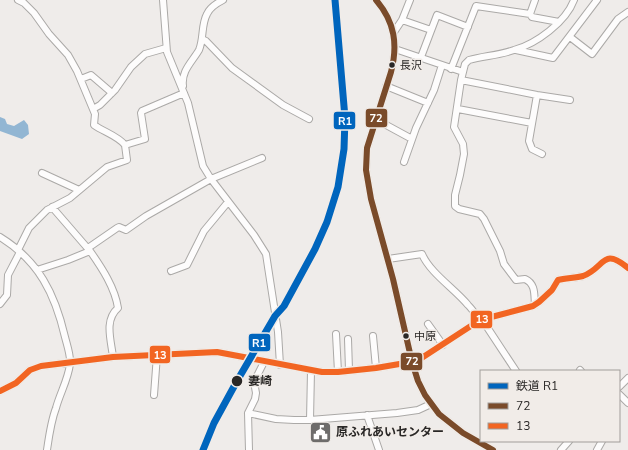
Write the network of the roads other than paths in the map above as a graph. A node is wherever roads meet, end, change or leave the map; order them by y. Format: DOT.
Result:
graph roads {
  1 [pos="18,0"];
  2 [pos="163,0"];
  3 [pos="223,0"];
  4 [pos="376,0"];
  5 [pos="410,0"];
  6 [pos="535,0"];
  7 [pos="574,0"];
  8 [pos="597,0"];
  9 [pos="628,12"];
  10 [pos="530,14"];
  11 [pos="402,20"];
  12 [pos="559,22"];
  13 [pos="468,27"];
  14 [pos="431,30"];
  15 [pos="394,32"];
  16 [pos="570,37"];
  17 [pos="202,39"];
  18 [pos="166,48"];
  19 [pos="396,49"];
  20 [pos="516,50"];
  21 [pos="421,57"];
  22 [pos="442,65"];
  23 [pos="451,69"];
  24 [pos="463,72"];
  25 [pos="81,79"];
  26 [pos="461,80"];
  27 [pos="386,86"];
  28 [pos="112,93"];
  29 [pos="184,93"];
  30 [pos="537,95"];
  31 [pos="570,100"];
  32 [pos="428,103"];
  33 [pos="93,109"];
  34 [pos="458,109"];
  35 [pos="309,119"];
  36 [pos="376,120"];
  37 [pos="532,123"];
  38 [pos="412,139"];
  39 [pos="125,145"];
  40 [pos="542,154"];
  41 [pos="262,158"];
  42 [pos="404,162"];
  43 [pos="42,173"];
  44 [pos="211,179"];
  45 [pos="79,190"];
  46 [pos="228,202"];
  47 [pos="52,207"];
  48 [pos="0,237"];
  49 [pos="89,250"];
  50 [pos="19,251"];
  51 [pos="388,259"];
  52 [pos="628,268"];
  53 [pos="37,270"];
  54 [pos="171,271"];
  55 [pos="0,304"];
  56 [pos="535,305"];
  57 [pos="480,320"];
  58 [pos="428,324"];
  59 [pos="336,334"];
  60 [pos="373,336"];
  61 [pos="348,338"];
  62 [pos="443,345"];
  63 [pos="156,355"];
  64 [pos="113,356"];
  65 [pos="71,362"];
  66 [pos="264,362"];
  67 [pos="412,362"];
  68 [pos="280,365"];
  69 [pos="376,368"];
  70 [pos="349,370"];
  71 [pos="515,370"];
  72 [pos="311,371"];
  73 [pos="338,372"];
  74 [pos="628,378"];
  75 [pos="620,386"];
  76 [pos="0,391"];
  77 [pos="154,395"];
  78 [pos="620,395"];
  79 [pos="628,403"];
  80 [pos="431,404"];
  81 [pos="248,413"];
  82 [pos="367,416"];
  83 [pos="310,420"];
  84 [pos="480,440"];
  85 [pos="487,443"];
  86 [pos="48,450"];
  87 [pos="249,450"];
  88 [pos="379,450"];
  89 [pos="493,450"];
  1 -- 25 [label="street"];
  2 -- 18 [label="street"];
  3 -- 17 [label="street"];
  4 -- 15 [label="street"];
  5 -- 11 [label="street"];
  6 -- 10 [label="street"];
  7 -- 12 [label="street"];
  8 -- 16 [label="street"];
  9 -- 16 [label="street"];
  10 -- 12 [label="street"];
  10 -- 13 [label="street"];
  11 -- 14 [label="street"];
  11 -- 15 [label="street"];
  12 -- 20 [label="street"];
  13 -- 14 [label="street"];
  13 -- 23 [label="street"];
  14 -- 21 [label="street"];
  15 -- 19 [label="street"];
  16 -- 20 [label="street"];
  17 -- 29 [label="street"];
  17 -- 35 [label="street"];
  18 -- 28 [label="street"];
  18 -- 29 [label="street"];
  19 -- 21 [label="street"];
  19 -- 27 [label="street"];
  20 -- 24 [label="street"];
  21 -- 22 [label="street"];
  22 -- 23 [label="street"];
  22 -- 32 [label="street"];
  23 -- 24 [label="street"];
  24 -- 26 [label="street"];
  25 -- 28 [label="street"];
  25 -- 33 [label="street"];
  26 -- 30 [label="street"];
  26 -- 34 [label="street"];
  27 -- 32 [label="street"];
  27 -- 36 [label="street"];
  28 -- 33 [label="street"];
  29 -- 39 [label="street"];
  29 -- 44 [label="street"];
  30 -- 31 [label="street"];
  30 -- 37 [label="street"];
  32 -- 38 [label="street"];
  33 -- 39 [label="street"];
  34 -- 37 [label="street"];
  34 -- 56 [label="street"];
  36 -- 38 [label="street"];
  36 -- 51 [label="street"];
  37 -- 40 [label="street"];
  38 -- 42 [label="street"];
  39 -- 45 [label="street"];
  41 -- 44 [label="street"];
  43 -- 45 [label="street"];
  44 -- 46 [label="street"];
  44 -- 49 [label="street"];
  45 -- 47 [label="street"];
  46 -- 54 [label="street"];
  46 -- 68 [label="street"];
  47 -- 49 [label="street"];
  47 -- 50 [label="street"];
  48 -- 50 [label="street"];
  49 -- 53 [label="street"];
  49 -- 64 [label="street"];
  50 -- 53 [label="street"];
  50 -- 55 [label="street"];
  51 -- 57 [label="street"];
  51 -- 67 [label="street"];
  52 -- 56 [label="street"];
  53 -- 65 [label="street"];
  56 -- 57 [label="street"];
  57 -- 62 [label="street"];
  57 -- 71 [label="street"];
  58 -- 62 [label="street"];
  59 -- 73 [label="street"];
  60 -- 69 [label="street"];
  61 -- 70 [label="street"];
  62 -- 67 [label="street"];
  63 -- 64 [label="street"];
  63 -- 66 [label="street"];
  63 -- 77 [label="street"];
  64 -- 65 [label="street"];
  65 -- 76 [label="street"];
  65 -- 86 [label="street"];
  66 -- 68 [label="street"];
  66 -- 81 [label="street"];
  67 -- 69 [label="street"];
  67 -- 80 [label="street"];
  68 -- 72 [label="street"];
  69 -- 70 [label="street"];
  70 -- 73 [label="street"];
  72 -- 73 [label="street"];
  72 -- 83 [label="street"];
  74 -- 75 [label="street"];
  78 -- 79 [label="street"];
  80 -- 82 [label="street"];
  80 -- 84 [label="street"];
  81 -- 83 [label="street"];
  81 -- 87 [label="street"];
  82 -- 83 [label="street"];
  82 -- 88 [label="street"];
  85 -- 89 [label="street"];
}
